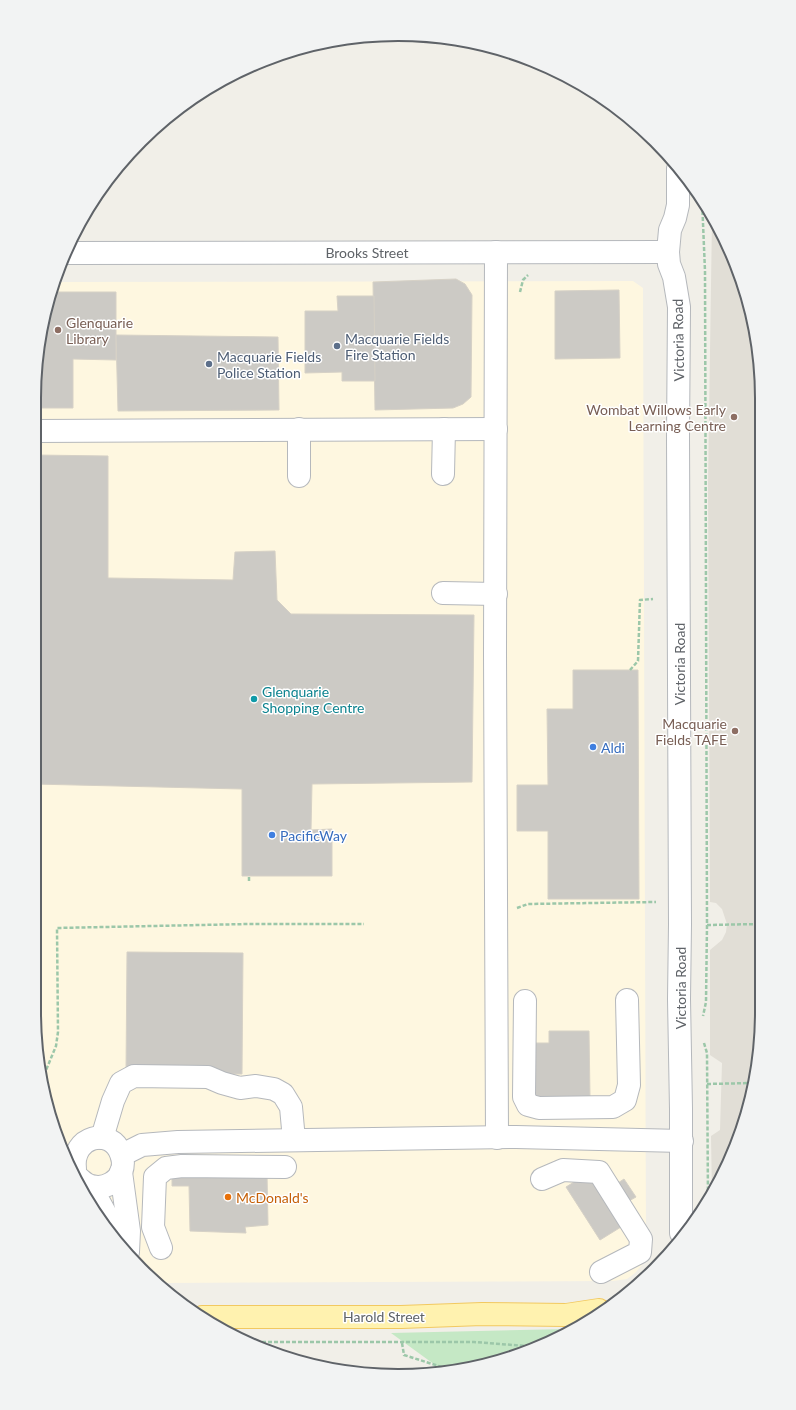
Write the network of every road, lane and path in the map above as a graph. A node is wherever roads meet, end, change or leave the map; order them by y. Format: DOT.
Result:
graph roads {
  1 [pos="678,177"];
  2 [pos="703,213"];
  3 [pos="496,252"];
  4 [pos="668,252"];
  5 [pos="72,253"];
  6 [pos="496,428"];
  7 [pos="299,429"];
  8 [pos="444,429"];
  9 [pos="41,430"];
  10 [pos="443,474"];
  11 [pos="299,476"];
  12 [pos="443,593"];
  13 [pos="496,594"];
  14 [pos="653,599"];
  15 [pos="630,670"];
  16 [pos="249,876"];
  17 [pos="249,881"];
  18 [pos="656,902"];
  19 [pos="510,910"];
  20 [pos="364,924"];
  21 [pos="755,924"];
  22 [pos="707,925"];
  23 [pos="627,1000"];
  24 [pos="525,1001"];
  25 [pos="702,1017"];
  26 [pos="702,1039"];
  27 [pos="46,1070"];
  28 [pos="748,1083"];
  29 [pos="707,1084"];
  30 [pos="102,1138"];
  31 [pos="497,1138"];
  32 [pos="294,1140"];
  33 [pos="682,1141"];
  34 [pos="74,1162"];
  35 [pos="122,1163"];
  36 [pos="285,1167"];
  37 [pos="542,1179"];
  38 [pos="86,1183"];
  39 [pos="708,1188"];
  40 [pos="109,1221"];
  41 [pos="681,1229"];
  42 [pos="128,1245"];
  43 [pos="161,1248"];
  44 [pos="601,1272"];
  45 [pos="588,1314"];
  46 [pos="213,1317"];
  47 [pos="573,1319"];
  48 [pos="261,1342"];
  49 [pos="402,1343"];
  50 [pos="524,1346"];
  51 [pos="440,1366"];
  1 -- 4 [label="street, Victoria Road"];
  2 -- 22 [label="path"];
  3 -- 4 [label="street, Brooks Street"];
  3 -- 5 [label="street, Brooks Street"];
  3 -- 6 [label="street"];
  4 -- 33 [label="street, Victoria Road"];
  6 -- 8 [label="street"];
  6 -- 13 [label="street"];
  7 -- 8 [label="street"];
  7 -- 9 [label="street"];
  7 -- 11 [label="street"];
  8 -- 10 [label="street"];
  12 -- 13 [label="street"];
  13 -- 31 [label="street"];
  14 -- 15 [label="path"];
  16 -- 17 [label="path"];
  18 -- 19 [label="path"];
  20 -- 27 [label="path"];
  21 -- 22 [label="path"];
  22 -- 25 [label="path"];
  23 -- 24 [label="street"];
  26 -- 29 [label="path"];
  28 -- 29 [label="path"];
  29 -- 39 [label="path"];
  30 -- 32 [label="street"];
  30 -- 34 [label="street"];
  30 -- 35 [label="street"];
  31 -- 32 [label="street"];
  31 -- 33 [label="street"];
  32 -- 35 [label="street"];
  33 -- 41 [label="street, Victoria Road"];
  35 -- 38 [label="street"];
  35 -- 42 [label="street"];
  36 -- 43 [label="street"];
  37 -- 44 [label="street"];
  38 -- 40 [label="street"];
  45 -- 47 [label="main road, Harold Street"];
  46 -- 47 [label="main road, Harold Street"];
  48 -- 49 [label="path"];
  49 -- 50 [label="path"];
  49 -- 51 [label="path"];
}
